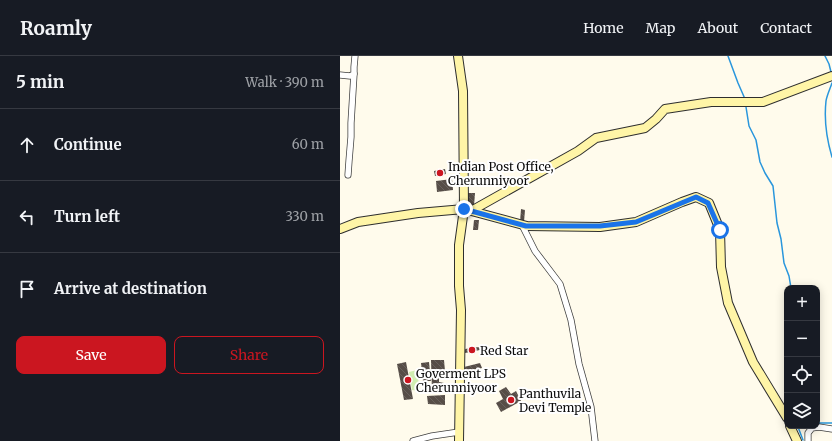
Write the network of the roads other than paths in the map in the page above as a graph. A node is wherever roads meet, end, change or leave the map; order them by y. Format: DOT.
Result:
graph roads {
  1 [pos="355,56"];
  2 [pos="458,56"];
  3 [pos="354,74"];
  4 [pos="340,75"];
  5 [pos="832,76"];
  6 [pos="348,175"];
  7 [pos="467,210"];
  8 [pos="522,225"];
  9 [pos="340,229"];
  10 [pos="784,413"];
  11 [pos="791,429"];
  12 [pos="832,429"];
  13 [pos="459,432"];
  14 [pos="414,441"];
  15 [pos="459,441"];
  16 [pos="595,441"];
  17 [pos="797,441"];
  18 [pos="808,441"];
  1 -- 3 [label="street"];
  2 -- 7 [label="street"];
  3 -- 4 [label="street"];
  3 -- 6 [label="street"];
  5 -- 7 [label="street"];
  7 -- 8 [label="street"];
  7 -- 9 [label="street"];
  7 -- 13 [label="street"];
  8 -- 10 [label="street"];
  8 -- 16 [label="street"];
  11 -- 17 [label="street"];
  12 -- 18 [label="street"];
  13 -- 14 [label="street"];
  13 -- 15 [label="street"];
}
